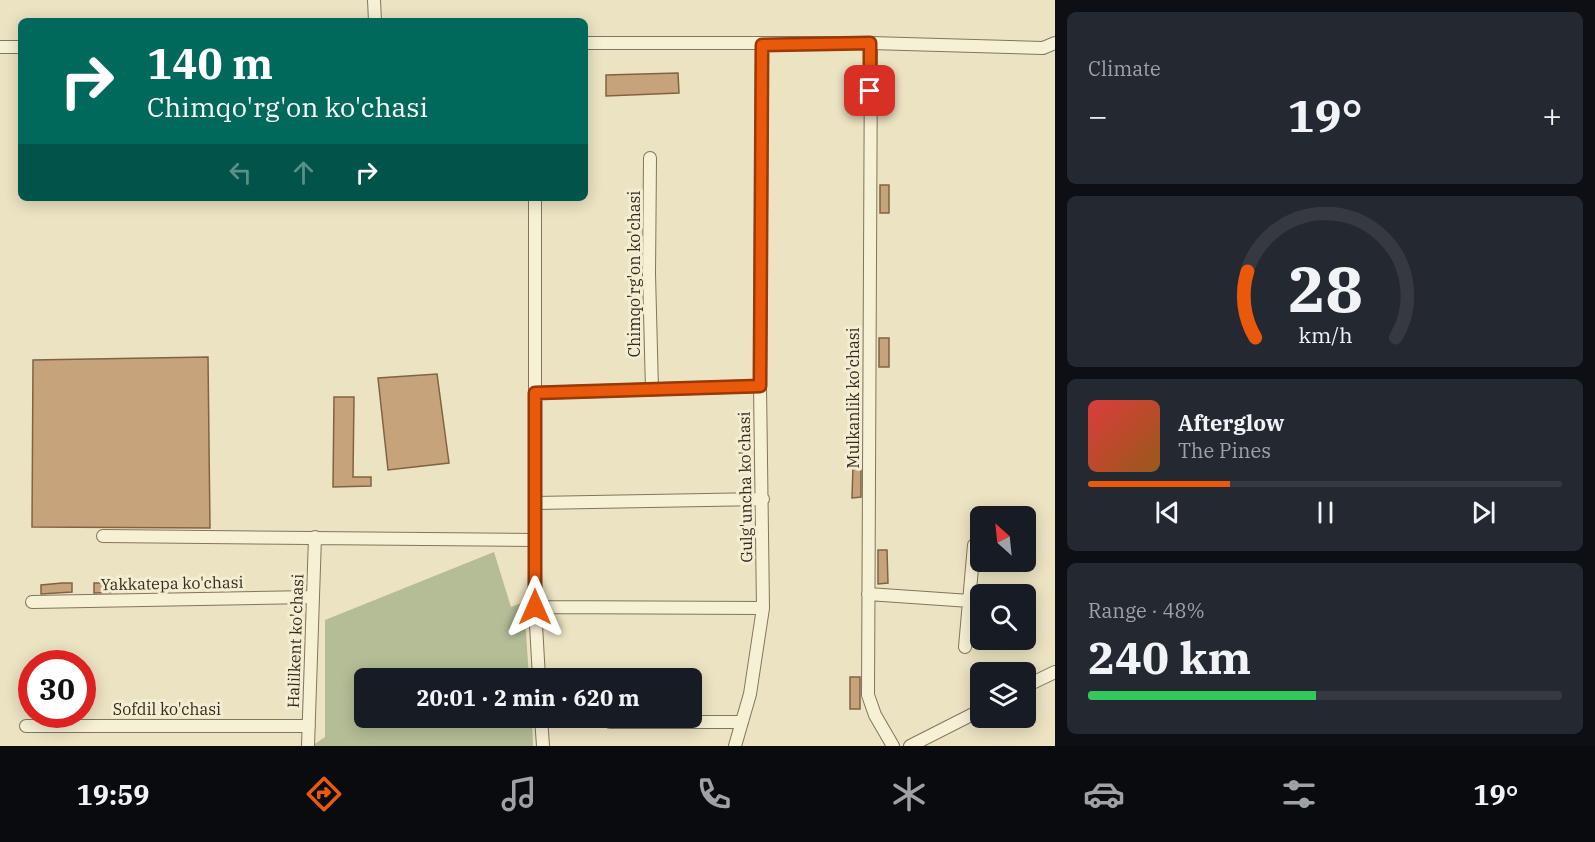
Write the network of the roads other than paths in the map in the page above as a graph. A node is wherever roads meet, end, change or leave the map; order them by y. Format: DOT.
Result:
graph roads {
  1 [pos="374,0"];
  2 [pos="375,18"];
  3 [pos="588,43"];
  4 [pos="870,43"];
  5 [pos="1055,43"];
  6 [pos="762,45"];
  7 [pos="0,47"];
  8 [pos="18,47"];
  9 [pos="650,158"];
  10 [pos="535,201"];
  11 [pos="760,386"];
  12 [pos="652,390"];
  13 [pos="535,393"];
  14 [pos="763,499"];
  15 [pos="535,502"];
  16 [pos="103,536"];
  17 [pos="315,537"];
  18 [pos="535,540"];
  19 [pos="868,594"];
  20 [pos="312,597"];
  21 [pos="970,601"];
  22 [pos="32,602"];
  23 [pos="535,607"];
  24 [pos="763,608"];
  25 [pos="965,647"];
  26 [pos="538,668"];
  27 [pos="1055,672"];
  28 [pos="1036,682"];
  29 [pos="970,716"];
  30 [pos="702,722"];
  31 [pos="742,722"];
  32 [pos="96,726"];
  33 [pos="309,726"];
  34 [pos="542,728"];
  35 [pos="308,746"];
  36 [pos="543,746"];
  37 [pos="735,746"];
  38 [pos="893,746"];
  39 [pos="910,746"];
  1 -- 2 [label="street"];
  3 -- 6 [label="street"];
  4 -- 5 [label="street"];
  4 -- 6 [label="street"];
  4 -- 19 [label="street, Mulkanlik ko'chasi"];
  6 -- 11 [label="street, Gulg'uncha ko'chasi"];
  7 -- 8 [label="street"];
  9 -- 12 [label="street, Chimqo'rg'on ko'chasi"];
  10 -- 13 [label="street"];
  11 -- 12 [label="street"];
  11 -- 14 [label="street, Gulg'uncha ko'chasi"];
  12 -- 13 [label="street"];
  13 -- 15 [label="street"];
  14 -- 15 [label="street"];
  14 -- 24 [label="street, Gulg'uncha ko'chasi"];
  15 -- 18 [label="street"];
  16 -- 17 [label="street"];
  17 -- 18 [label="street"];
  17 -- 20 [label="street, Halilkent ko'chasi"];
  18 -- 23 [label="street"];
  19 -- 21 [label="street"];
  19 -- 38 [label="street, Mulkanlik ko'chasi"];
  20 -- 22 [label="street, Yakkatepa ko'chasi"];
  20 -- 33 [label="street, Halilkent ko'chasi"];
  21 -- 25 [label="street"];
  23 -- 24 [label="street"];
  23 -- 26 [label="street"];
  24 -- 31 [label="street, Gulg'uncha ko'chasi"];
  27 -- 28 [label="street"];
  29 -- 39 [label="street"];
  30 -- 31 [label="street"];
  31 -- 37 [label="street, Gulg'uncha ko'chasi"];
  32 -- 33 [label="street, Sofdil ko'chasi"];
  33 -- 35 [label="street, Halilkent ko'chasi"];
  34 -- 36 [label="street"];
}
